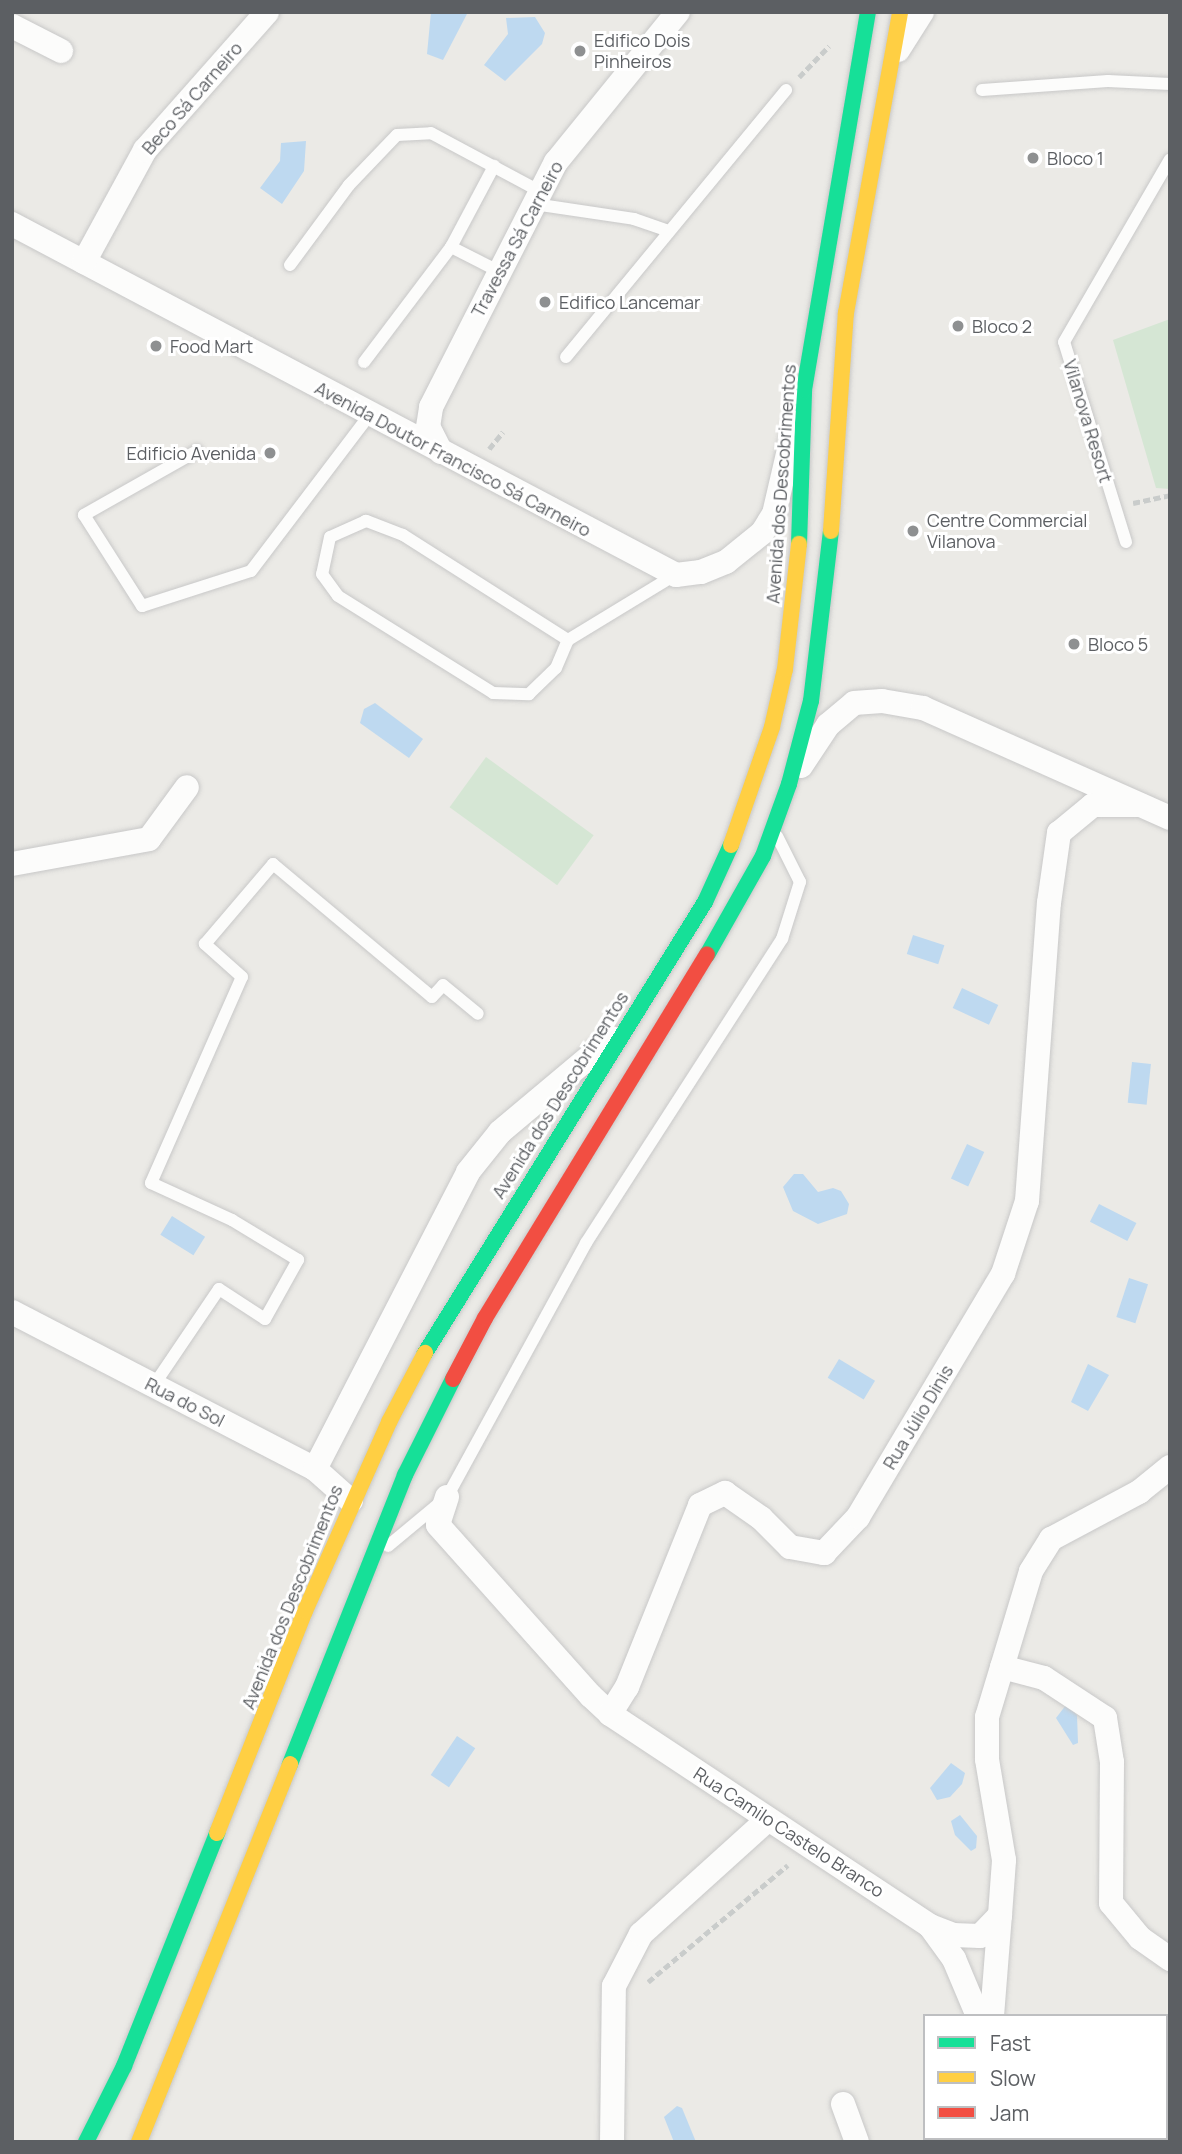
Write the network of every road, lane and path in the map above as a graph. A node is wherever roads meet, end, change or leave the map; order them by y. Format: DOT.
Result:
graph roads {
  1 [pos="267,12"];
  2 [pos="678,12"];
  3 [pos="868,12"];
  4 [pos="900,12"];
  5 [pos="922,12"];
  6 [pos="12,26"];
  7 [pos="862,40"];
  8 [pos="61,51"];
  9 [pos="888,65"];
  10 [pos="1170,84"];
  11 [pos="786,90"];
  12 [pos="982,90"];
  13 [pos="1170,159"];
  14 [pos="494,166"];
  15 [pos="538,198"];
  16 [pos="12,224"];
  17 [pos="666,230"];
  18 [pos="451,247"];
  19 [pos="84,262"];
  20 [pos="290,265"];
  21 [pos="500,272"];
  22 [pos="566,357"];
  23 [pos="364,362"];
  24 [pos="804,390"];
  25 [pos="370,414"];
  26 [pos="197,452"];
  27 [pos="441,452"];
  28 [pos="1170,495"];
  29 [pos="1116,511"];
  30 [pos="1126,542"];
  31 [pos="676,575"];
  32 [pos="568,640"];
  33 [pos="789,784"];
  34 [pos="187,787"];
  35 [pos="1140,805"];
  36 [pos="1170,818"];
  37 [pos="773,827"];
  38 [pos="12,864"];
  39 [pos="478,1014"];
  40 [pos="624,1028"];
  41 [pos="12,1312"];
  42 [pos="154,1385"];
  43 [pos="1170,1468"];
  44 [pos="315,1469"];
  45 [pos="447,1497"];
  46 [pos="351,1501"];
  47 [pos="372,1560"];
  48 [pos="1002,1667"];
  49 [pos="610,1714"];
  50 [pos="767,1819"];
  51 [pos="793,1864"];
  52 [pos="1000,1915"];
  53 [pos="930,1926"];
  54 [pos="1170,1959"];
  55 [pos="645,1985"];
  56 [pos="977,2014"];
  57 [pos="992,2014"];
  58 [pos="843,2104"];
  59 [pos="86,2142"];
  60 [pos="139,2142"];
  61 [pos="612,2142"];
  62 [pos="857,2142"];
  1 -- 19 [label="street, Beco Sá Carneiro"];
  2 -- 15 [label="street, Travessa Sá Carneiro"];
  3 -- 7 [label="main road, Avenida dos Descobrimentos"];
  4 -- 9 [label="main road"];
  5 -- 9 [label="street"];
  6 -- 8 [label="street"];
  7 -- 11 [label="path"];
  7 -- 24 [label="main road, Avenida dos Descobrimentos"];
  9 -- 33 [label="main road"];
  10 -- 12 [label="lane"];
  11 -- 17 [label="lane"];
  13 -- 29 [label="lane, Vilanova Resort"];
  14 -- 15 [label="lane"];
  14 -- 18 [label="lane"];
  14 -- 20 [label="lane"];
  15 -- 17 [label="lane"];
  15 -- 21 [label="street, Travessa Sá Carneiro"];
  16 -- 19 [label="street, Avenida Doutor Francisco Sá Carneiro"];
  17 -- 22 [label="lane"];
  18 -- 21 [label="lane"];
  18 -- 23 [label="lane"];
  19 -- 25 [label="street, Avenida Doutor Francisco Sá Carneiro"];
  21 -- 27 [label="street, Travessa Sá Carneiro"];
  24 -- 31 [label="street"];
  24 -- 40 [label="main road, Avenida dos Descobrimentos"];
  25 -- 26 [label="lane"];
  25 -- 27 [label="street, Avenida Doutor Francisco Sá Carneiro"];
  27 -- 31 [label="street, Avenida Doutor Francisco Sá Carneiro"];
  28 -- 29 [label="path"];
  29 -- 30 [label="lane, Vilanova Resort"];
  31 -- 32 [label="lane"];
  32 -- 32 [label="lane"];
  33 -- 35 [label="street"];
  33 -- 37 [label="main road"];
  34 -- 38 [label="street"];
  35 -- 36 [label="street"];
  35 -- 49 [label="street, Rua Júlio Dinis"];
  37 -- 45 [label="lane"];
  37 -- 47 [label="main road"];
  39 -- 42 [label="lane"];
  40 -- 44 [label="street"];
  40 -- 46 [label="main road, Avenida dos Descobrimentos"];
  41 -- 42 [label="street, Rua do Sol"];
  42 -- 44 [label="street, Rua do Sol"];
  43 -- 48 [label="street"];
  44 -- 46 [label="street, Rua do Sol"];
  45 -- 47 [label="lane"];
  45 -- 49 [label="street, Rua Camilo Castelo Branco"];
  46 -- 59 [label="main road, Avenida dos Descobrimentos"];
  47 -- 60 [label="main road"];
  48 -- 52 [label="street"];
  48 -- 54 [label="street"];
  49 -- 50 [label="street, Rua Camilo Castelo Branco"];
  50 -- 53 [label="street, Rua Camilo Castelo Branco"];
  50 -- 61 [label="street"];
  51 -- 55 [label="path"];
  52 -- 53 [label="street"];
  52 -- 57 [label="street"];
  53 -- 56 [label="street, Rua Camilo Castelo Branco"];
  58 -- 62 [label="street"];
}
